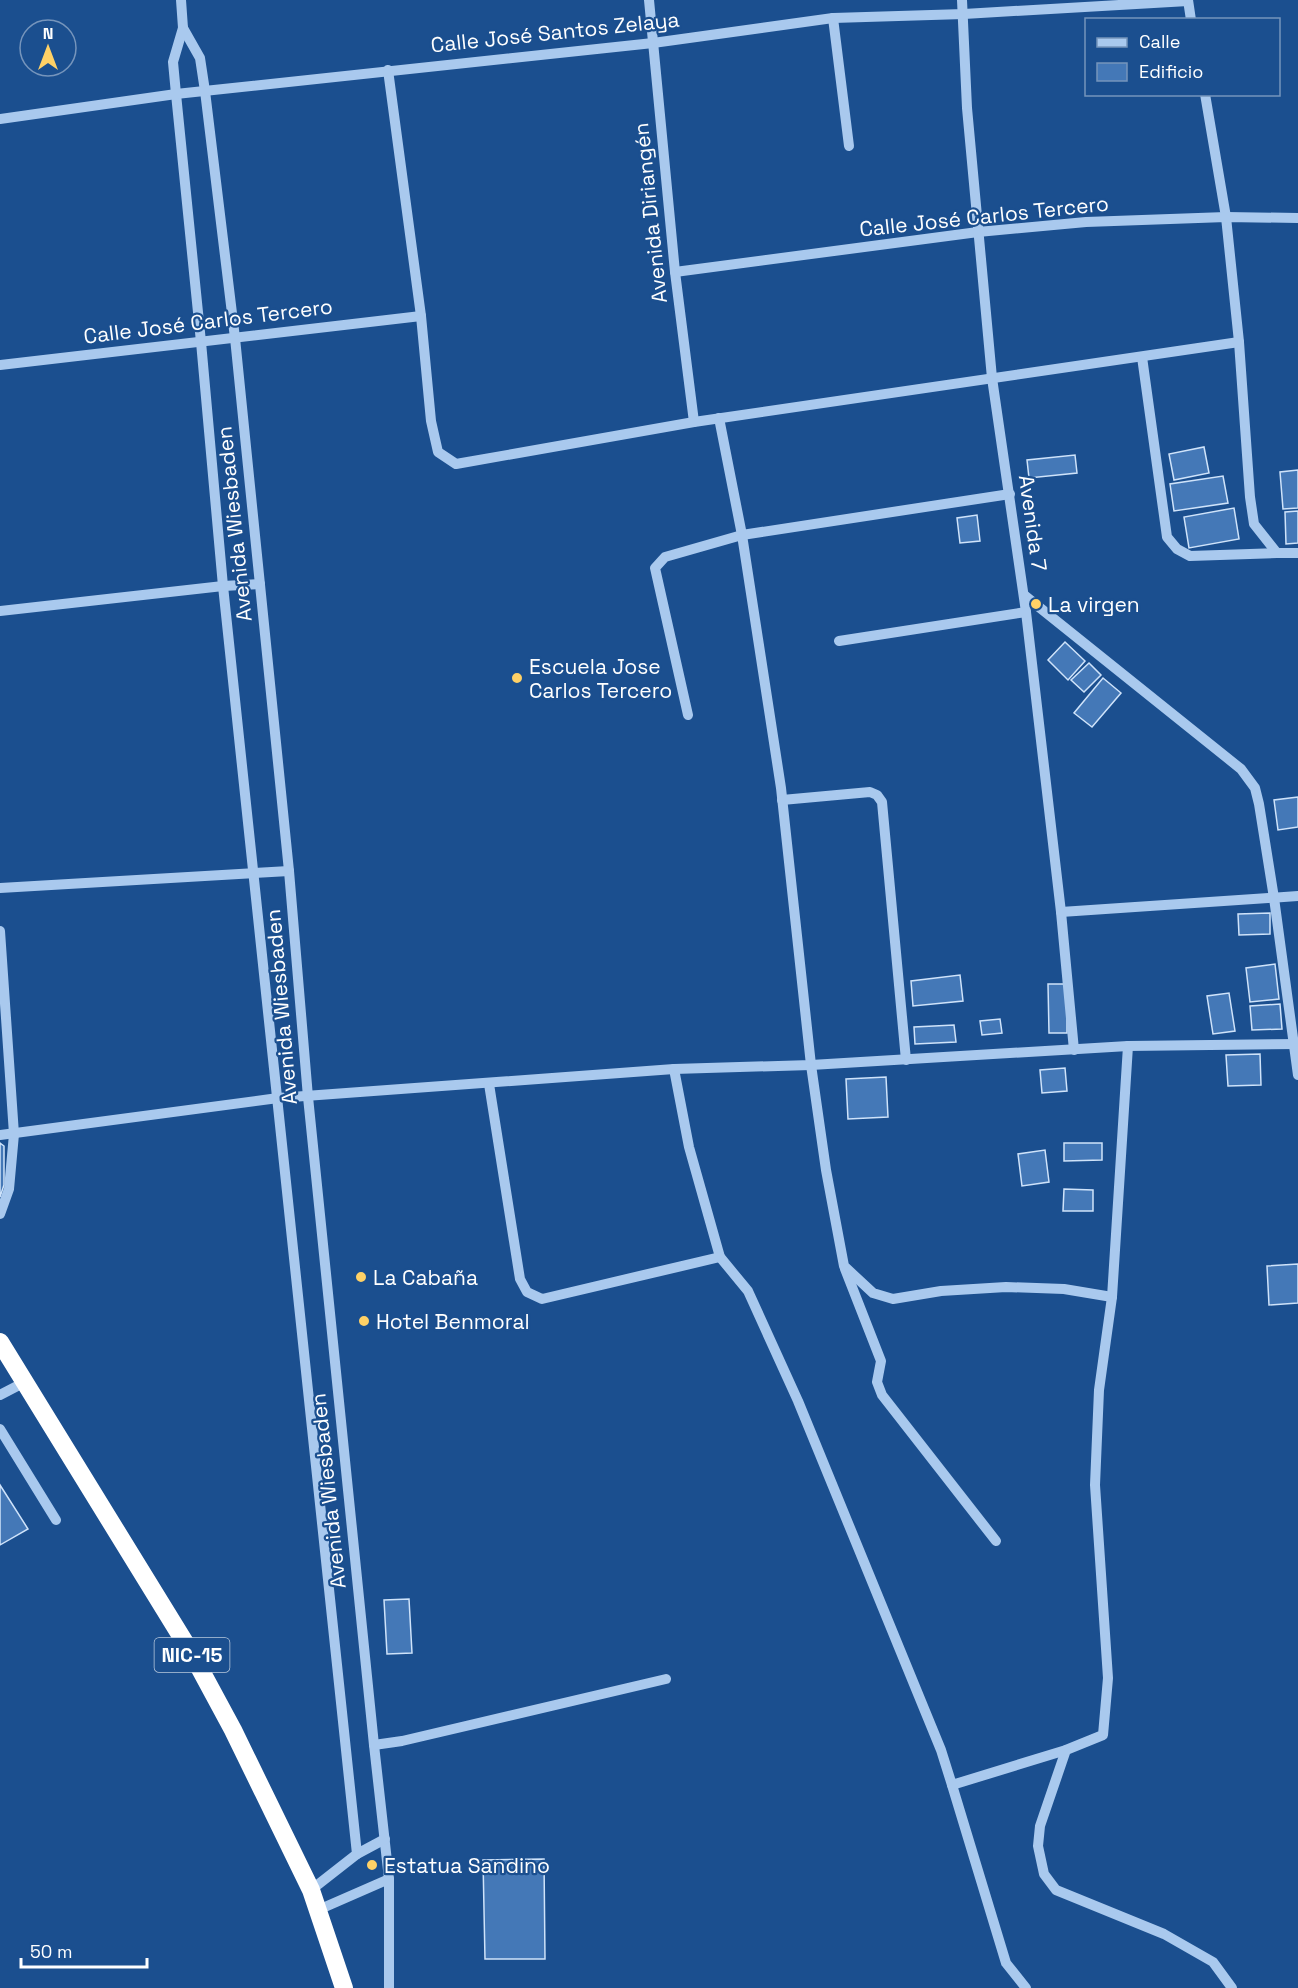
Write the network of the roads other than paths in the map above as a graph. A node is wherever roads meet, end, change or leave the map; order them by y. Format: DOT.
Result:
graph roads {
  1 [pos="181,0"];
  2 [pos="649,0"];
  3 [pos="962,0"];
  4 [pos="1188,0"];
  5 [pos="964,14"];
  6 [pos="833,18"];
  7 [pos="1191,18"];
  8 [pos="183,27"];
  9 [pos="653,43"];
  10 [pos="388,70"];
  11 [pos="205,91"];
  12 [pos="176,94"];
  13 [pos="1205,96"];
  14 [pos="0,119"];
  15 [pos="849,146"];
  16 [pos="1226,217"];
  17 [pos="1298,218"];
  18 [pos="978,232"];
  19 [pos="675,272"];
  20 [pos="421,316"];
  21 [pos="235,338"];
  22 [pos="201,342"];
  23 [pos="1239,342"];
  24 [pos="1142,357"];
  25 [pos="0,365"];
  26 [pos="992,378"];
  27 [pos="719,418"];
  28 [pos="694,422"];
  29 [pos="1010,494"];
  30 [pos="742,535"];
  31 [pos="1277,553"];
  32 [pos="1298,553"];
  33 [pos="260,584"];
  34 [pos="223,586"];
  35 [pos="1024,595"];
  36 [pos="0,611"];
  37 [pos="1026,612"];
  38 [pos="839,641"];
  39 [pos="688,715"];
  40 [pos="782,800"];
  41 [pos="289,871"];
  42 [pos="254,872"];
  43 [pos="0,888"];
  44 [pos="1298,896"];
  45 [pos="1274,898"];
  46 [pos="1061,912"];
  47 [pos="0,931"];
  48 [pos="1296,1044"];
  49 [pos="1128,1046"];
  50 [pos="1074,1050"];
  51 [pos="906,1060"];
  52 [pos="811,1065"];
  53 [pos="674,1069"];
  54 [pos="1298,1076"];
  55 [pos="489,1084"];
  56 [pos="308,1097"];
  57 [pos="278,1098"];
  58 [pos="14,1134"];
  59 [pos="0,1135"];
  60 [pos="0,1214"];
  61 [pos="720,1257"];
  62 [pos="844,1266"];
  63 [pos="1112,1297"];
  64 [pos="0,1342"];
  65 [pos="25,1382"];
  66 [pos="0,1395"];
  67 [pos="0,1429"];
  68 [pos="56,1520"];
  69 [pos="996,1541"];
  70 [pos="666,1679"];
  71 [pos="374,1745"];
  72 [pos="1066,1750"];
  73 [pos="952,1785"];
  74 [pos="385,1839"];
  75 [pos="357,1854"];
  76 [pos="389,1879"];
  77 [pos="311,1890"];
  78 [pos="318,1910"];
  79 [pos="344,1988"];
  80 [pos="389,1988"];
  81 [pos="1026,1988"];
  82 [pos="1232,1988"];
  1 -- 8 [label="street, Avenida Wiesbaden"];
  2 -- 9 [label="street, Avenida Diriangén"];
  3 -- 5 [label="street, Avenida 7"];
  4 -- 5 [label="street, Calle José Santos Zelaya"];
  4 -- 7 [label="street"];
  5 -- 6 [label="street, Calle José Santos Zelaya"];
  5 -- 18 [label="street, Avenida 7"];
  6 -- 9 [label="street, Calle José Santos Zelaya"];
  6 -- 15 [label="street"];
  8 -- 11 [label="street, Avenida Wiesbaden"];
  8 -- 12 [label="street, Avenida Wiesbaden"];
  9 -- 10 [label="street, Calle José Santos Zelaya"];
  9 -- 19 [label="street, Avenida Diriangén"];
  10 -- 11 [label="street, Calle José Santos Zelaya"];
  10 -- 20 [label="street"];
  11 -- 12 [label="street, Calle José Santos Zelaya"];
  11 -- 21 [label="street, Avenida Wiesbaden"];
  12 -- 14 [label="street, Calle José Santos Zelaya"];
  12 -- 22 [label="street, Avenida Wiesbaden"];
  13 -- 16 [label="street"];
  16 -- 17 [label="street, Calle José Carlos Tercero"];
  16 -- 18 [label="street, Calle José Carlos Tercero"];
  16 -- 23 [label="street"];
  18 -- 19 [label="street, Calle José Carlos Tercero"];
  18 -- 26 [label="street, Avenida 7"];
  19 -- 28 [label="street, Avenida Diriangén"];
  20 -- 21 [label="street, Calle José Carlos Tercero"];
  20 -- 28 [label="street"];
  21 -- 22 [label="street, Calle José Carlos Tercero"];
  21 -- 33 [label="street, Avenida Wiesbaden"];
  22 -- 25 [label="street, Calle José Carlos Tercero"];
  22 -- 34 [label="street, Avenida Wiesbaden"];
  23 -- 24 [label="street"];
  23 -- 31 [label="street"];
  24 -- 26 [label="street"];
  24 -- 31 [label="street"];
  26 -- 27 [label="street"];
  26 -- 29 [label="street, Avenida 7"];
  27 -- 28 [label="street"];
  27 -- 30 [label="street"];
  29 -- 30 [label="street"];
  29 -- 35 [label="street, Avenida 7"];
  30 -- 39 [label="street"];
  30 -- 40 [label="street"];
  31 -- 32 [label="street"];
  33 -- 34 [label="street"];
  33 -- 41 [label="street, Avenida Wiesbaden"];
  34 -- 36 [label="street"];
  34 -- 42 [label="street, Avenida Wiesbaden"];
  35 -- 37 [label="street, Avenida 7"];
  35 -- 45 [label="street"];
  37 -- 38 [label="street"];
  37 -- 46 [label="street, Avenida 7"];
  40 -- 51 [label="street"];
  40 -- 52 [label="street"];
  41 -- 42 [label="street"];
  41 -- 56 [label="street, Avenida Wiesbaden"];
  42 -- 43 [label="street"];
  42 -- 57 [label="street, Avenida Wiesbaden"];
  44 -- 45 [label="street"];
  45 -- 46 [label="street"];
  45 -- 48 [label="street"];
  46 -- 50 [label="street, Avenida 7"];
  47 -- 58 [label="street"];
  48 -- 49 [label="street"];
  48 -- 54 [label="street"];
  49 -- 50 [label="street"];
  49 -- 63 [label="street"];
  50 -- 51 [label="street"];
  51 -- 52 [label="street"];
  52 -- 53 [label="street"];
  52 -- 62 [label="street"];
  53 -- 55 [label="street"];
  53 -- 61 [label="street"];
  55 -- 56 [label="street"];
  55 -- 61 [label="street"];
  56 -- 57 [label="street"];
  56 -- 71 [label="street, Avenida Wiesbaden"];
  57 -- 58 [label="street"];
  57 -- 75 [label="street, Avenida Wiesbaden"];
  58 -- 59 [label="street"];
  58 -- 60 [label="street"];
  61 -- 73 [label="street"];
  62 -- 63 [label="street"];
  62 -- 69 [label="street"];
  63 -- 72 [label="street"];
  64 -- 65 [label="highway, NIC-15 / NIC-15"];
  65 -- 66 [label="street"];
  65 -- 77 [label="highway, NIC-15 / NIC-15"];
  67 -- 68 [label="street"];
  70 -- 71 [label="street"];
  71 -- 74 [label="street, Avenida Wiesbaden"];
  72 -- 73 [label="street"];
  72 -- 82 [label="street"];
  73 -- 81 [label="street"];
  74 -- 75 [label="street"];
  74 -- 76 [label="street, Avenida Wiesbaden"];
  75 -- 77 [label="street"];
  76 -- 78 [label="street"];
  76 -- 80 [label="street, Avenida Wiesbaden"];
  77 -- 78 [label="highway, NIC-15 / NIC-15"];
  78 -- 79 [label="highway, NIC-15 / NIC-15"];
}
